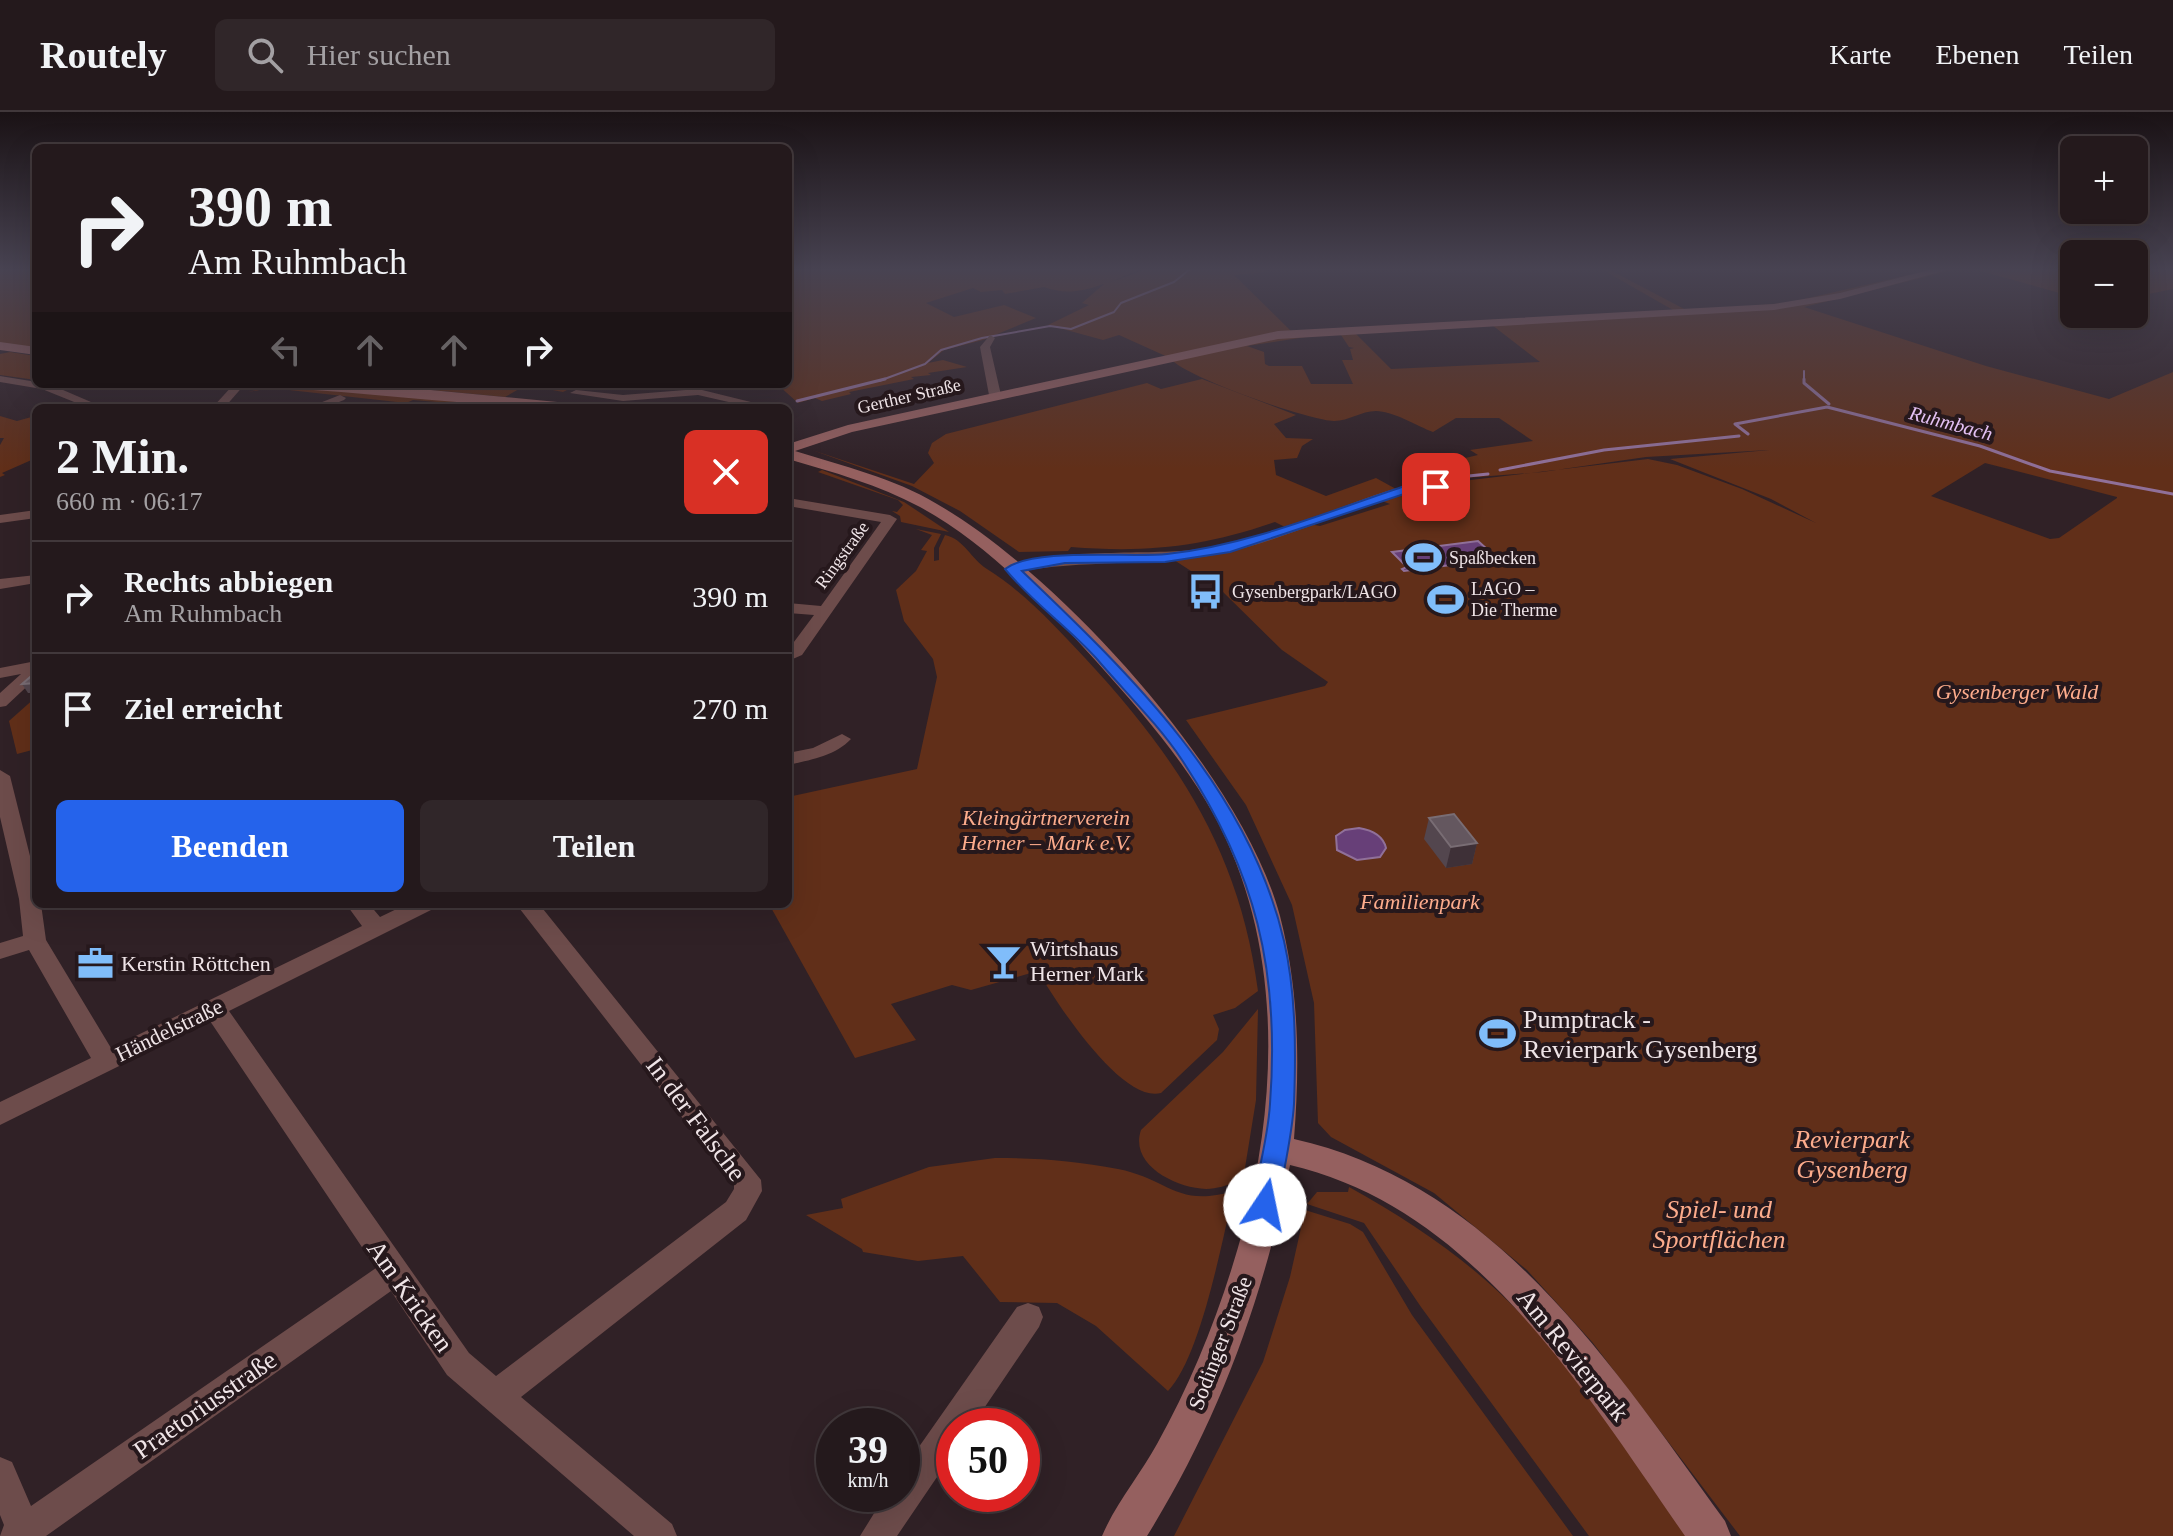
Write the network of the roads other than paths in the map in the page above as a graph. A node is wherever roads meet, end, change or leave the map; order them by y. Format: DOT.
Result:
graph roads {
  1 [pos="1274,336"];
  2 [pos="990,338"];
  3 [pos="0,346"];
  4 [pos="32,350"];
  5 [pos="0,379"];
  6 [pos="32,384"];
  7 [pos="49,388"];
  8 [pos="238,388"];
  9 [pos="244,388"];
  10 [pos="353,388"];
  11 [pos="995,395"];
  12 [pos="340,398"];
  13 [pos="577,401"];
  14 [pos="89,404"];
  15 [pos="222,404"];
  16 [pos="230,404"];
  17 [pos="324,404"];
  18 [pos="521,404"];
  19 [pos="752,404"];
  20 [pos="792,450"];
  21 [pos="792,453"];
  22 [pos="1436,487"];
  23 [pos="792,503"];
  24 [pos="32,515"];
  25 [pos="0,519"];
  26 [pos="1012,569"];
  27 [pos="32,580"];
  28 [pos="0,584"];
  29 [pos="792,608"];
  30 [pos="825,611"];
  31 [pos="792,654"];
  32 [pos="32,669"];
  33 [pos="32,672"];
  34 [pos="0,673"];
  35 [pos="0,702"];
  36 [pos="842,739"];
  37 [pos="792,758"];
  38 [pos="0,776"];
  39 [pos="360,908"];
  40 [pos="417,908"];
  41 [pos="530,908"];
  42 [pos="376,928"];
  43 [pos="35,940"];
  44 [pos="0,951"];
  45 [pos="214,1008"];
  46 [pos="106,1061"];
  47 [pos="0,1114"];
  48 [pos="1276,1148"];
  49 [pos="394,1272"];
  50 [pos="1028,1317"];
  51 [pos="496,1396"];
  52 [pos="0,1474"];
  53 [pos="644,1531"];
  54 [pos="20,1534"];
  55 [pos="877,1536"];
  56 [pos="1123,1536"];
  57 [pos="1710,1536"];
  1 -- 11 [label="street, Gerther Straße"];
  2 -- 11 [label="street"];
  3 -- 4 [label="street"];
  5 -- 6 [label="street"];
  7 -- 14 [label="street"];
  8 -- 15 [label="street"];
  9 -- 16 [label="street"];
  10 -- 18 [label="street"];
  11 -- 20 [label="street, Gerther Straße"];
  12 -- 17 [label="street"];
  13 -- 19 [label="street"];
  21 -- 26 [label="street, Sodinger Straße"];
  22 -- 26 [label="street"];
  23 -- 30 [label="street, Ringstraße"];
  24 -- 25 [label="street"];
  26 -- 48 [label="street, Sodinger Straße"];
  27 -- 28 [label="street"];
  29 -- 30 [label="street"];
  30 -- 31 [label="street, Ringstraße"];
  32 -- 34 [label="street"];
  33 -- 35 [label="street"];
  36 -- 37 [label="street"];
  38 -- 43 [label="street"];
  39 -- 42 [label="street"];
  40 -- 42 [label="street, Händelstraße"];
  41 -- 51 [label="street, In der Falsche"];
  42 -- 45 [label="street, Händelstraße"];
  43 -- 44 [label="street"];
  43 -- 46 [label="street"];
  45 -- 46 [label="street, Händelstraße"];
  45 -- 49 [label="street, Am Kricken"];
  46 -- 47 [label="street, Händelstraße"];
  48 -- 56 [label="street, Sodinger Straße"];
  48 -- 57 [label="street, Am Revierpark"];
  49 -- 51 [label="street, Am Kricken"];
  49 -- 54 [label="street, Praetoriusstraße"];
  50 -- 55 [label="street"];
  51 -- 53 [label="street, Am Kricken"];
  52 -- 54 [label="street"];
}
